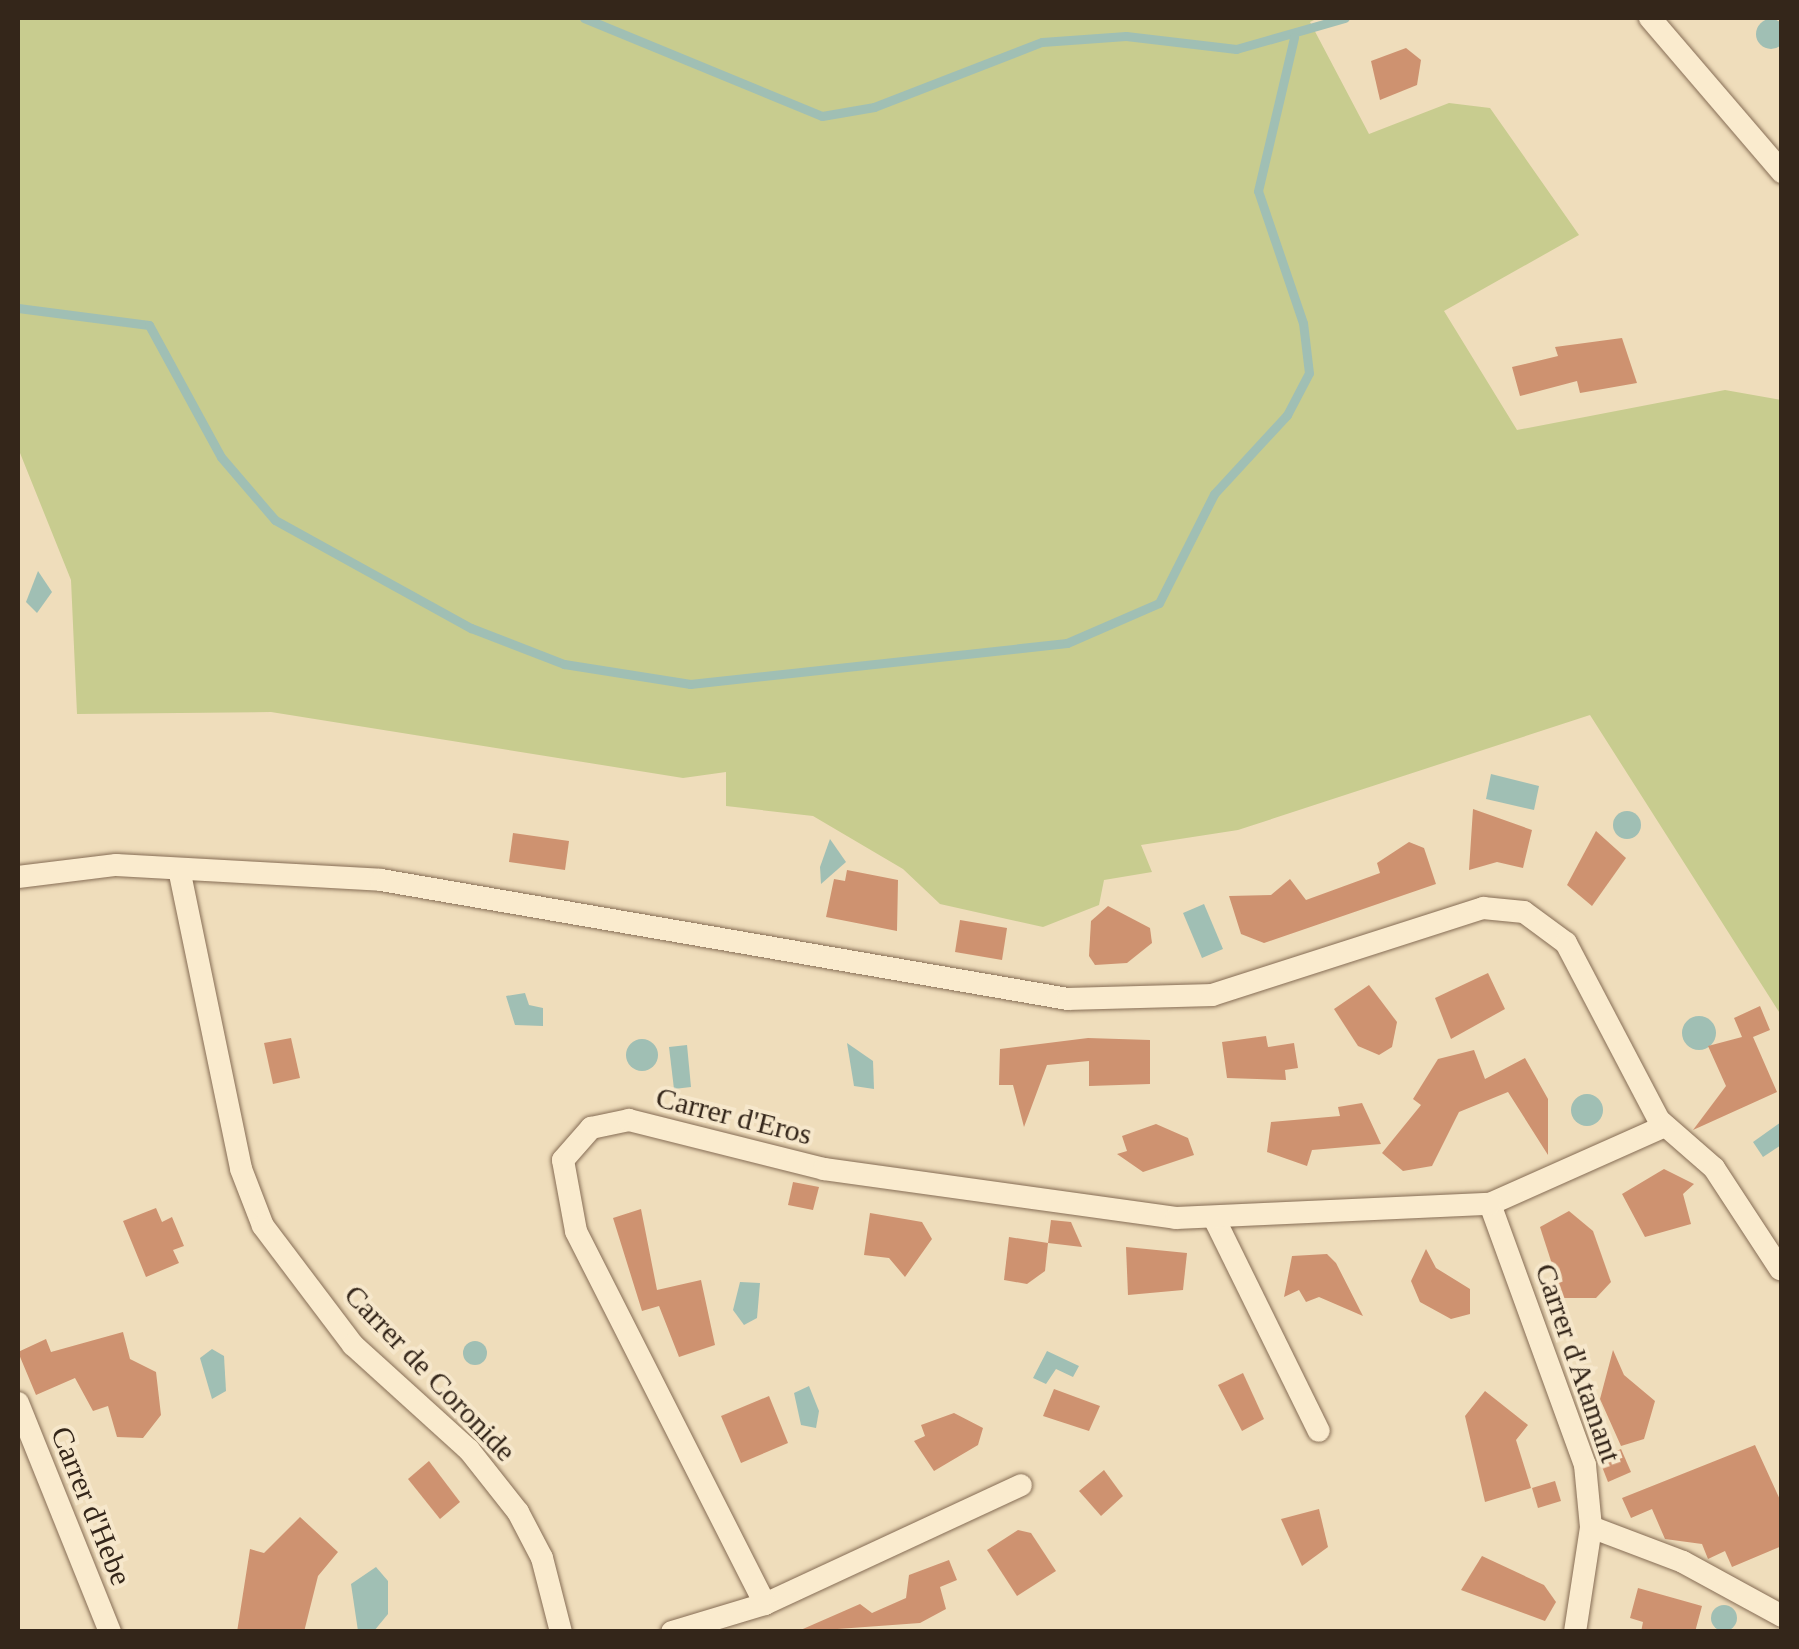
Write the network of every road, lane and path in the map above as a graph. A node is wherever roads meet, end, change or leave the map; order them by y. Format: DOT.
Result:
graph roads {
  1 [pos="1650,18"];
  2 [pos="1782,172"];
  3 [pos="179,870"];
  4 [pos="18,877"];
  5 [pos="1665,1126"];
  6 [pos="1490,1204"];
  7 [pos="1214,1218"];
  8 [pos="1780,1270"];
  9 [pos="18,1402"];
  10 [pos="1319,1431"];
  11 [pos="1022,1485"];
  12 [pos="1591,1527"];
  13 [pos="766,1604"];
  14 [pos="1782,1616"];
  15 [pos="110,1632"];
  16 [pos="561,1632"];
  17 [pos="672,1632"];
  18 [pos="1575,1632"];
  1 -- 2 [label="street"];
  3 -- 4 [label="street"];
  3 -- 5 [label="street"];
  3 -- 16 [label="street, Carrer de Coronide"];
  5 -- 6 [label="street"];
  5 -- 8 [label="street"];
  6 -- 7 [label="street, Carrer d'Eros"];
  6 -- 12 [label="street, Carrer d'Atamant"];
  7 -- 10 [label="street"];
  7 -- 13 [label="street, Carrer d'Eros"];
  9 -- 15 [label="street, Carrer d'Hebe"];
  11 -- 13 [label="street"];
  12 -- 14 [label="street"];
  12 -- 18 [label="street, Carrer d'Atamant"];
  13 -- 17 [label="street"];
}
